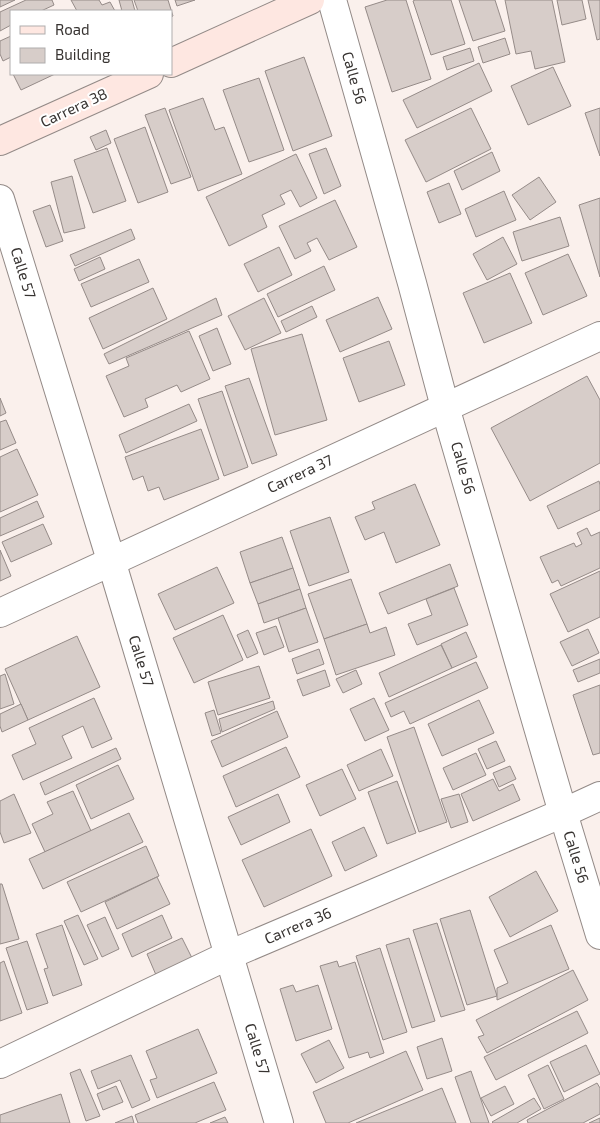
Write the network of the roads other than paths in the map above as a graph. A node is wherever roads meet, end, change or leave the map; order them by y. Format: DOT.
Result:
graph roads {
  1 [pos="310,0"];
  2 [pos="332,0"];
  3 [pos="172,63"];
  4 [pos="146,75"];
  5 [pos="0,142"];
  6 [pos="0,199"];
  7 [pos="600,336"];
  8 [pos="445,407"];
  9 [pos="112,561"];
  10 [pos="0,612"];
  11 [pos="600,796"];
  12 [pos="563,813"];
  13 [pos="600,935"];
  14 [pos="229,955"];
  15 [pos="0,1064"];
  16 [pos="279,1123"];
  1 -- 3 [label="main road"];
  2 -- 8 [label="street, Calle 56"];
  4 -- 5 [label="main road, Carrera 38"];
  6 -- 9 [label="street, Calle 57"];
  7 -- 8 [label="street, Carrera 37"];
  8 -- 9 [label="street, Carrera 37"];
  8 -- 12 [label="street, Calle 56"];
  9 -- 10 [label="street, Carrera 37"];
  9 -- 14 [label="street, Calle 57"];
  11 -- 12 [label="street, Carrera 36"];
  12 -- 13 [label="street, Calle 56"];
  12 -- 14 [label="street, Carrera 36"];
  14 -- 15 [label="street, Carrera 36"];
  14 -- 16 [label="street, Calle 57"];
}
